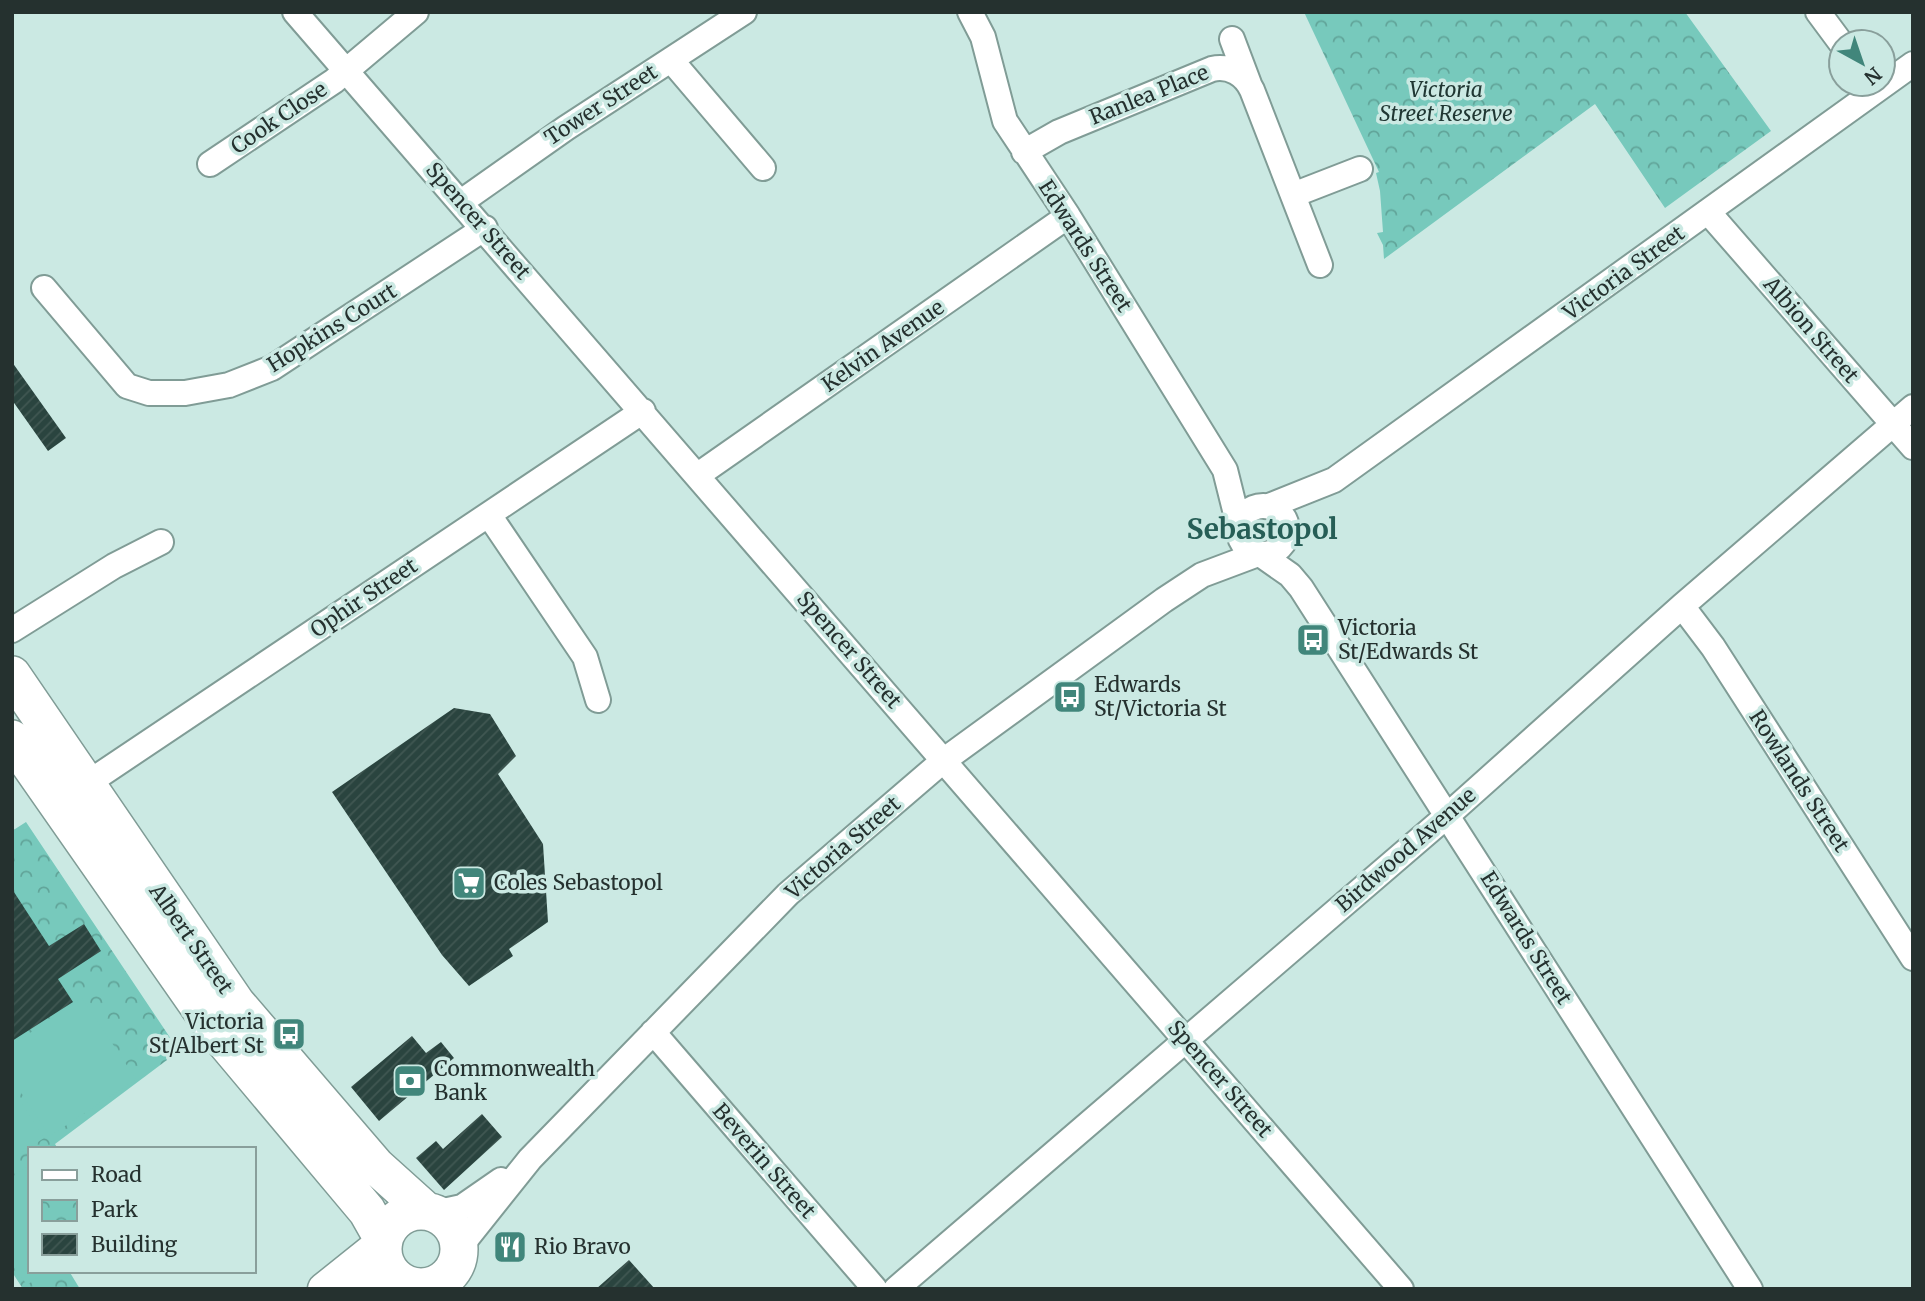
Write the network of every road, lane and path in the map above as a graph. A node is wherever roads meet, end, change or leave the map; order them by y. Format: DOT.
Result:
graph roads {
  1 [pos="295,12"];
  2 [pos="415,12"];
  3 [pos="744,12"];
  4 [pos="970,12"];
  5 [pos="1818,12"];
  6 [pos="1830,28"];
  7 [pos="1232,39"];
  8 [pos="671,60"];
  9 [pos="1913,64"];
  10 [pos="347,72"];
  11 [pos="1897,73"];
  12 [pos="1252,90"];
  13 [pos="1859,98"];
  14 [pos="1024,152"];
  15 [pos="210,164"];
  16 [pos="763,168"];
  17 [pos="1360,169"];
  18 [pos="1293,195"];
  19 [pos="461,202"];
  20 [pos="1709,213"];
  21 [pos="1068,216"];
  22 [pos="485,228"];
  23 [pos="1320,265"];
  24 [pos="44,288"];
  25 [pos="1913,407"];
  26 [pos="643,411"];
  27 [pos="1893,424"];
  28 [pos="1913,447"];
  29 [pos="1225,470"];
  30 [pos="698,475"];
  31 [pos="1334,480"];
  32 [pos="1268,506"];
  33 [pos="489,515"];
  34 [pos="1239,527"];
  35 [pos="1287,538"];
  36 [pos="161,542"];
  37 [pos="1259,554"];
  38 [pos="1193,580"];
  39 [pos="1301,588"];
  40 [pos="1682,606"];
  41 [pos="12,630"];
  42 [pos="12,676"];
  43 [pos="598,700"];
  44 [pos="12,739"];
  45 [pos="943,761"];
  46 [pos="71,794"];
  47 [pos="1448,815"];
  48 [pos="1913,958"];
  49 [pos="653,1032"];
  50 [pos="1186,1039"];
  51 [pos="530,1159"];
  52 [pos="430,1212"];
  53 [pos="384,1241"];
  54 [pos="459,1248"];
  55 [pos="414,1285"];
  56 [pos="324,1289"];
  57 [pos="348,1289"];
  58 [pos="472,1289"];
  59 [pos="875,1289"];
  60 [pos="895,1289"];
  61 [pos="1401,1289"];
  62 [pos="1750,1289"];
  1 -- 10 [label="street, Spencer Street"];
  2 -- 10 [label="street, Cook Close"];
  3 -- 8 [label="street, Tower Street"];
  4 -- 14 [label="street, Edwards Street"];
  5 -- 6 [label="street"];
  7 -- 12 [label="street"];
  8 -- 16 [label="street"];
  8 -- 19 [label="street, Tower Street"];
  9 -- 11 [label="street, Victoria Street"];
  10 -- 15 [label="street, Cook Close"];
  10 -- 19 [label="street, Spencer Street"];
  12 -- 14 [label="street, Ranlea Place"];
  12 -- 18 [label="street"];
  13 -- 20 [label="street, Victoria Street"];
  14 -- 21 [label="street, Edwards Street"];
  17 -- 18 [label="street"];
  18 -- 23 [label="street"];
  19 -- 22 [label="street, Spencer Street"];
  20 -- 27 [label="street, Albion Street"];
  20 -- 31 [label="street, Victoria Street"];
  21 -- 29 [label="street, Edwards Street"];
  21 -- 30 [label="street, Kelvin Avenue"];
  22 -- 24 [label="street, Hopkins Court"];
  22 -- 26 [label="street, Spencer Street"];
  25 -- 27 [label="street, Birdwood Avenue"];
  26 -- 30 [label="street, Spencer Street"];
  26 -- 33 [label="street, Ophir Street"];
  27 -- 28 [label="street, Albion Street"];
  27 -- 40 [label="street, Birdwood Avenue"];
  29 -- 32 [label="street, Edwards Street"];
  29 -- 34 [label="street, Edwards Street"];
  30 -- 45 [label="street, Spencer Street"];
  31 -- 32 [label="street, Victoria Street"];
  31 -- 35 [label="street, Victoria Street"];
  32 -- 34 [label="street"];
  32 -- 35 [label="street"];
  33 -- 43 [label="street"];
  33 -- 46 [label="street, Ophir Street"];
  34 -- 37 [label="street"];
  34 -- 38 [label="street, Victoria Street"];
  35 -- 37 [label="street"];
  35 -- 39 [label="street, Edwards Street"];
  36 -- 41 [label="street"];
  37 -- 38 [label="street, Victoria Street"];
  37 -- 39 [label="street, Edwards Street"];
  38 -- 45 [label="street, Victoria Street"];
  39 -- 47 [label="street, Edwards Street"];
  40 -- 47 [label="street, Birdwood Avenue"];
  40 -- 48 [label="street, Rowlands Street"];
  42 -- 46 [label="highway, Albert Street"];
  44 -- 46 [label="highway, Albert Street"];
  45 -- 49 [label="street, Victoria Street"];
  45 -- 50 [label="street, Spencer Street"];
  46 -- 52 [label="highway, Albert Street"];
  46 -- 53 [label="highway, Albert Street"];
  47 -- 50 [label="street, Birdwood Avenue"];
  47 -- 62 [label="street, Edwards Street"];
  49 -- 51 [label="street, Victoria Street"];
  49 -- 59 [label="street, Beverin Street"];
  50 -- 60 [label="street, Birdwood Avenue"];
  50 -- 61 [label="street, Spencer Street"];
  51 -- 52 [label="street, Victoria Street"];
  51 -- 54 [label="street, Victoria Street"];
  52 -- 53 [label="highway"];
  52 -- 54 [label="highway"];
  53 -- 55 [label="highway"];
  53 -- 56 [label="main road"];
  54 -- 55 [label="highway"];
  54 -- 58 [label="highway"];
  55 -- 57 [label="main road"];
}
